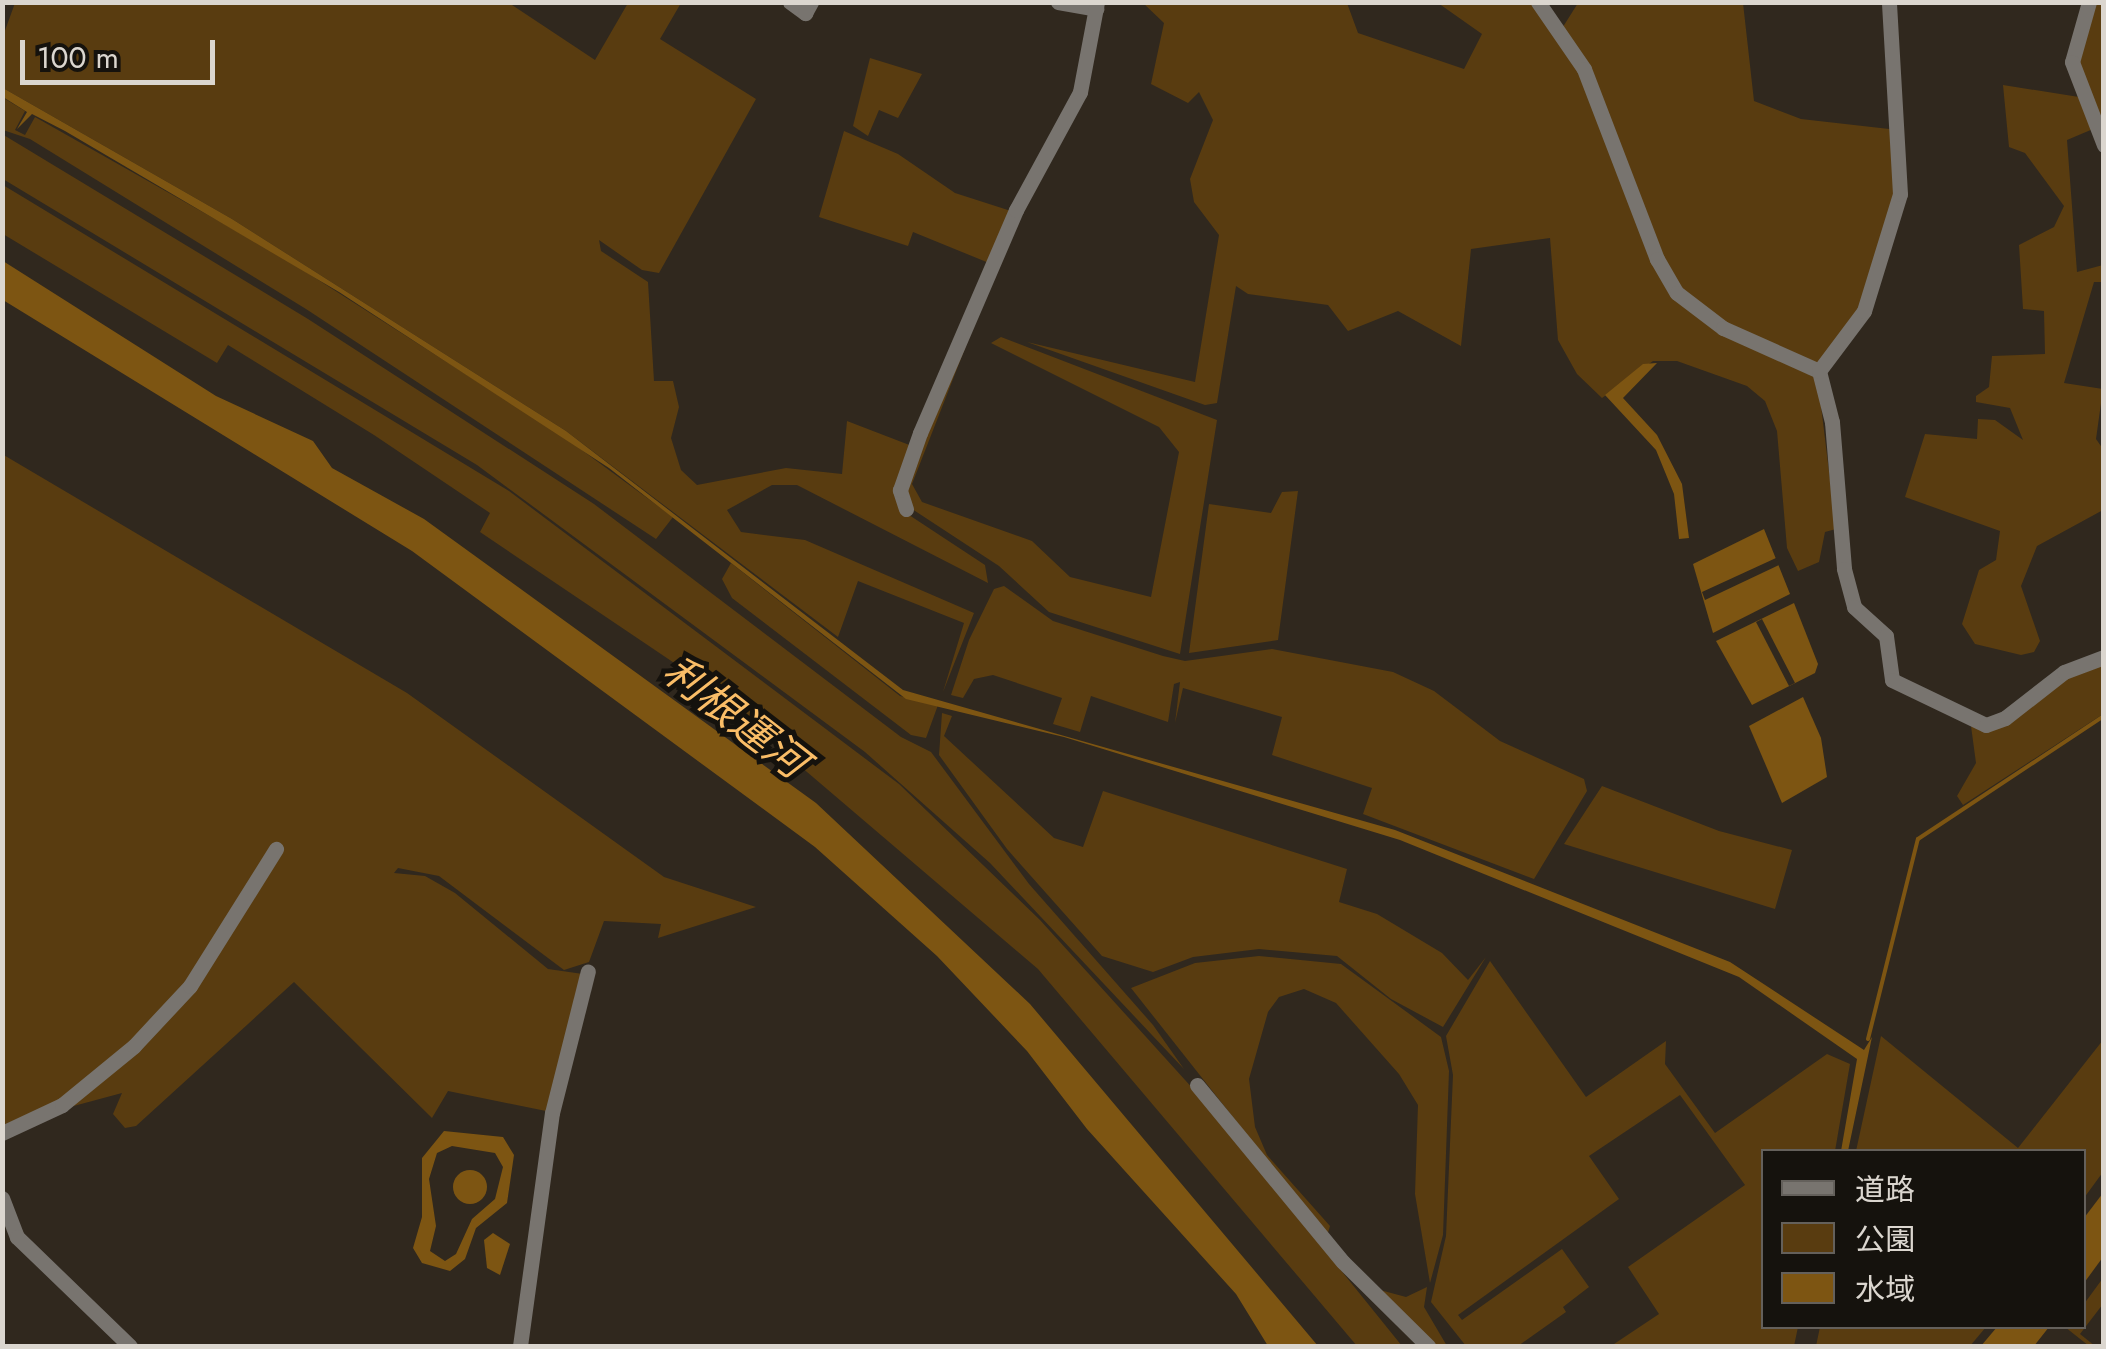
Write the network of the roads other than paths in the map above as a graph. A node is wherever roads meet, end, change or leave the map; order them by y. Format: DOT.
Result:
graph roads {
  1 [pos="790,2"];
  2 [pos="811,2"];
  3 [pos="1058,2"];
  4 [pos="1538,2"];
  5 [pos="1890,2"];
  6 [pos="2089,2"];
  7 [pos="1096,6"];
  8 [pos="2104,145"];
  9 [pos="1819,372"];
  10 [pos="906,509"];
  11 [pos="2104,658"];
  12 [pos="276,849"];
  13 [pos="588,972"];
  14 [pos="1197,1085"];
  15 [pos="2,1133"];
  16 [pos="2,1198"];
  17 [pos="130,1346"];
  18 [pos="520,1346"];
  19 [pos="1428,1346"];
  1 -- 2 [label="street"];
  3 -- 7 [label="street"];
  4 -- 9 [label="street"];
  5 -- 9 [label="street"];
  6 -- 8 [label="street"];
  7 -- 10 [label="street"];
  9 -- 11 [label="street"];
  12 -- 15 [label="street"];
  13 -- 18 [label="street"];
  14 -- 19 [label="street"];
  16 -- 17 [label="street"];
}
